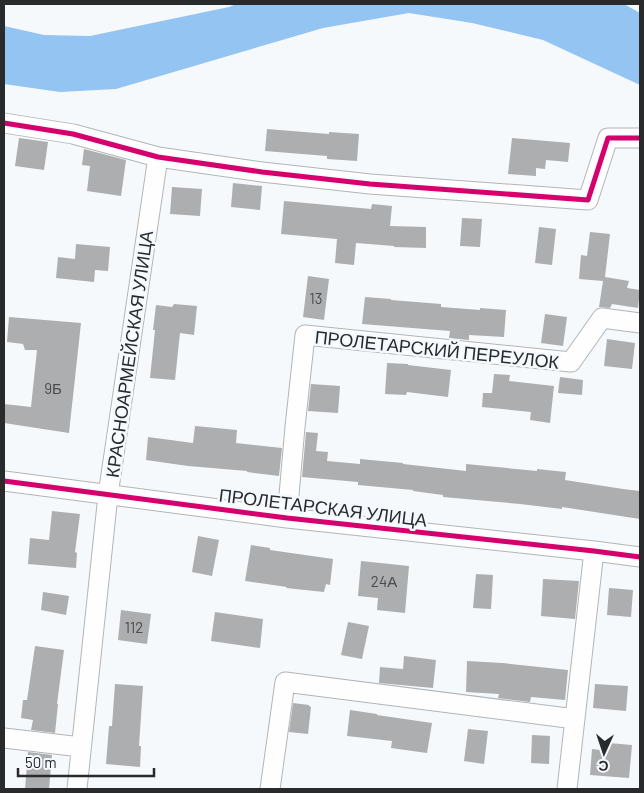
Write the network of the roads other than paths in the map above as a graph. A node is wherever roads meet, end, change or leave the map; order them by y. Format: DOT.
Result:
graph roads {
  1 [pos="4,123"];
  2 [pos="640,138"];
  3 [pos="158,157"];
  4 [pos="640,323"];
  5 [pos="4,480"];
  6 [pos="108,495"];
  7 [pos="287,518"];
  8 [pos="594,550"];
  9 [pos="640,557"];
  10 [pos="574,719"];
  11 [pos="4,738"];
  12 [pos="81,747"];
  13 [pos="77,789"];
  14 [pos="270,789"];
  15 [pos="567,789"];
  1 -- 3 [label="street"];
  2 -- 3 [label="street"];
  3 -- 6 [label="street, КРАСНОАРМЕЙСКАЯ УЛИЦА"];
  4 -- 7 [label="street, ПРОЛЕТАРСКИЙ ПЕРЕУЛОК"];
  5 -- 6 [label="street, ПРОЛЕТАРСКАЯ УЛИЦА"];
  6 -- 7 [label="street, ПРОЛЕТАРСКАЯ УЛИЦА"];
  6 -- 12 [label="street, КРАСНОАРМЕЙСКАЯ УЛИЦА"];
  7 -- 8 [label="street, ПРОЛЕТАРСКАЯ УЛИЦА"];
  8 -- 9 [label="street, ПРОЛЕТАРСКАЯ УЛИЦА"];
  8 -- 10 [label="street"];
  10 -- 14 [label="street"];
  10 -- 15 [label="street"];
  11 -- 12 [label="street"];
  12 -- 13 [label="street, КРАСНОАРМЕЙСКАЯ УЛИЦА"];
}
